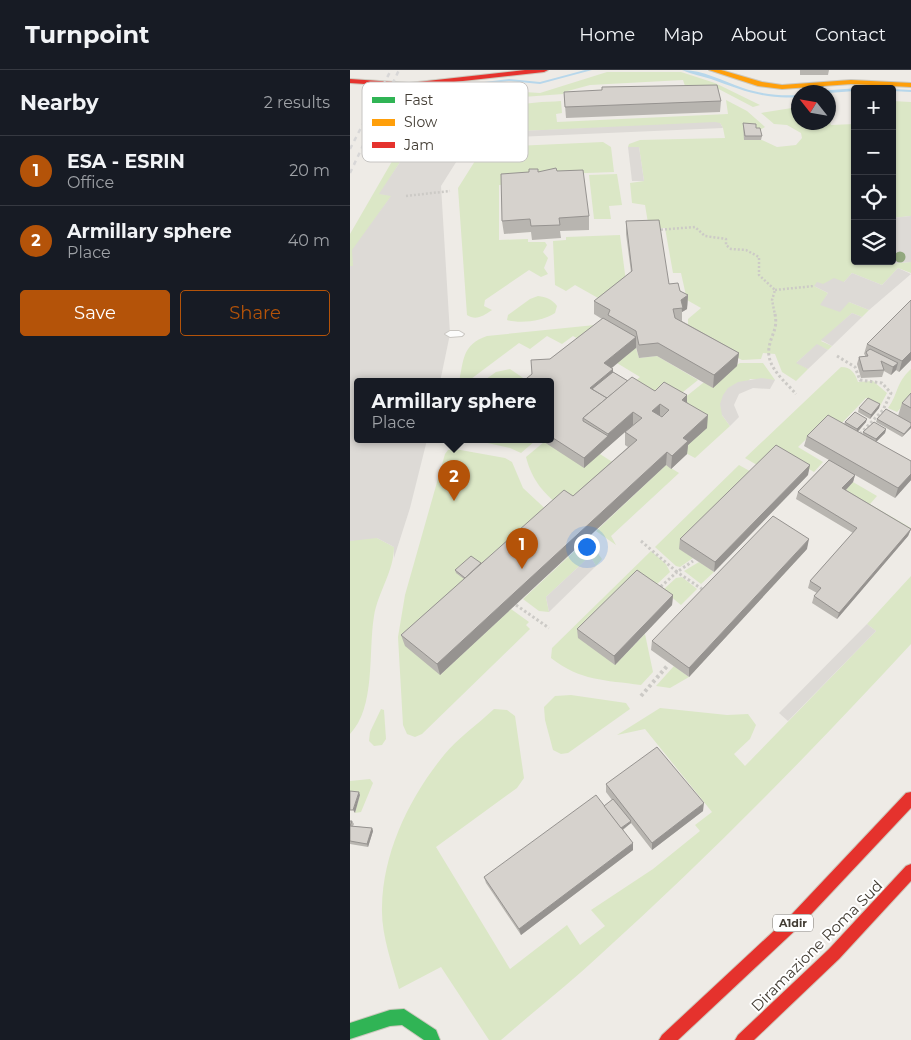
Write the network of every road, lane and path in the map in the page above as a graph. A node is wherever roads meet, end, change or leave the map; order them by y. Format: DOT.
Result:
graph roads {
  1 [pos="544,70"];
  2 [pos="713,70"];
  3 [pos="494,73"];
  4 [pos="350,80"];
  5 [pos="374,82"];
  6 [pos="430,82"];
  7 [pos="911,85"];
  8 [pos="450,191"];
  9 [pos="406,196"];
  10 [pos="652,230"];
  11 [pos="814,286"];
  12 [pos="775,290"];
  13 [pos="837,356"];
  14 [pos="796,394"];
  15 [pos="856,438"];
  16 [pos="641,541"];
  17 [pos="694,561"];
  18 [pos="677,572"];
  19 [pos="702,589"];
  20 [pos="657,590"];
  21 [pos="516,605"];
  22 [pos="549,628"];
  23 [pos="668,666"];
  24 [pos="641,696"];
  25 [pos="911,798"];
  26 [pos="911,871"];
  27 [pos="350,1031"];
  28 [pos="432,1040"];
  29 [pos="667,1040"];
  30 [pos="742,1040"];
  1 -- 3 [label="main road"];
  2 -- 7 [label="main road"];
  3 -- 6 [label="main road"];
  4 -- 5 [label="main road"];
  8 -- 9 [label="path"];
  10 -- 12 [label="path"];
  11 -- 12 [label="path"];
  12 -- 14 [label="path"];
  13 -- 15 [label="path"];
  16 -- 18 [label="path"];
  17 -- 18 [label="path"];
  18 -- 19 [label="path"];
  18 -- 20 [label="path"];
  21 -- 22 [label="path"];
  23 -- 24 [label="path"];
  25 -- 29 [label="main road, A1dir"];
  26 -- 30 [label="main road, Diramazione Roma Sud"];
  27 -- 28 [label="main road"];
}
